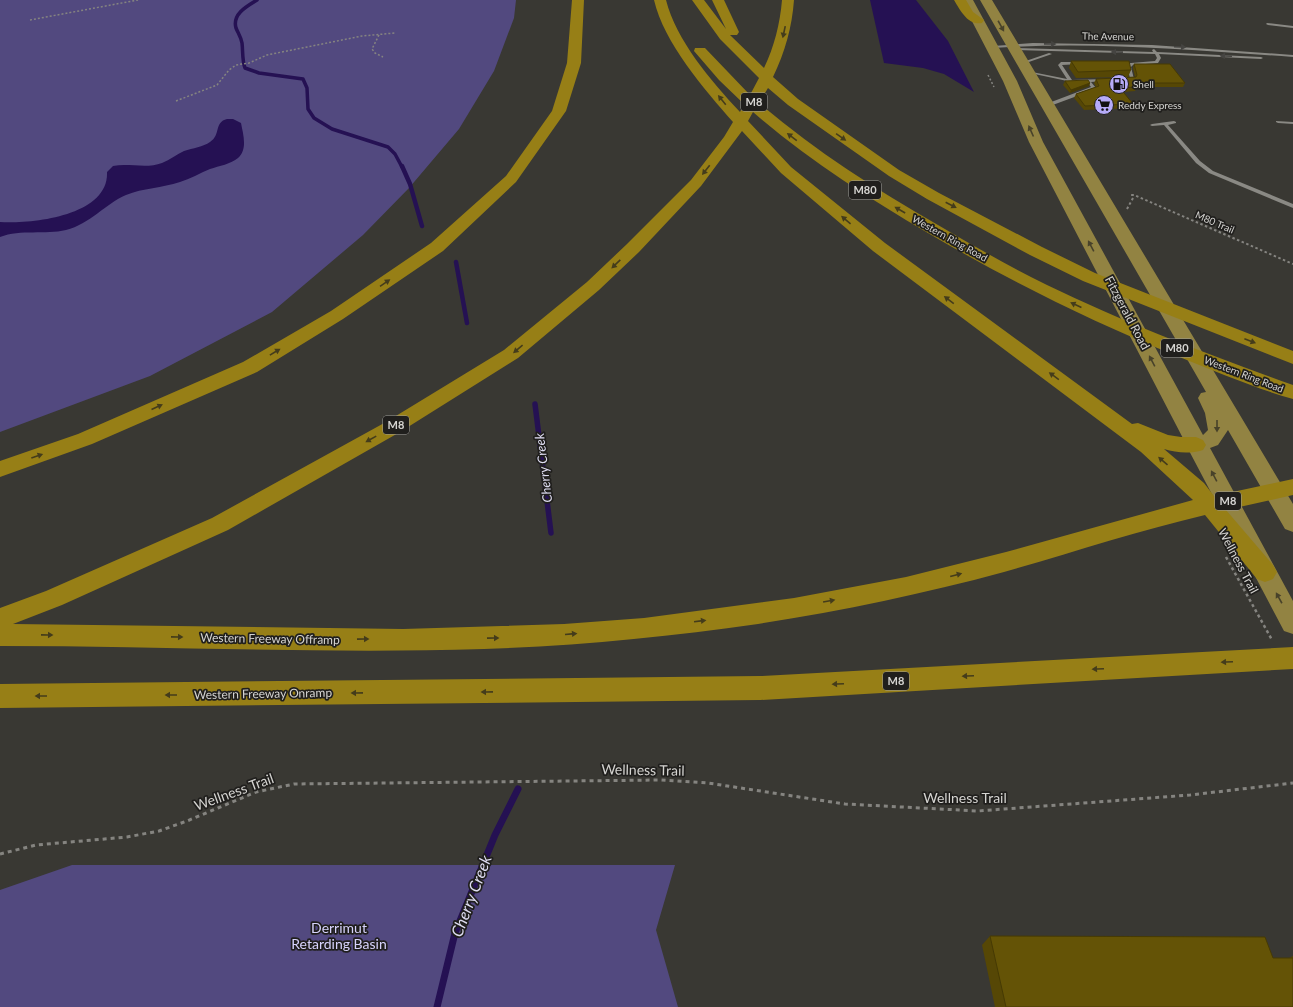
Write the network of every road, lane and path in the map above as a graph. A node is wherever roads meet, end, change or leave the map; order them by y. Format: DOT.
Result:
graph roads {
  1 [pos="138,0"];
  2 [pos="578,0"];
  3 [pos="660,0"];
  4 [pos="664,0"];
  5 [pos="698,0"];
  6 [pos="718,0"];
  7 [pos="788,0"];
  8 [pos="960,0"];
  9 [pos="967,0"];
  10 [pos="986,0"];
  11 [pos="30,20"];
  12 [pos="978,20"];
  13 [pos="1268,24"];
  14 [pos="1293,27"];
  15 [pos="395,33"];
  16 [pos="378,35"];
  17 [pos="1152,46"];
  18 [pos="993,47"];
  19 [pos="1013,47"];
  20 [pos="1064,51"];
  21 [pos="1156,53"];
  22 [pos="1293,56"];
  23 [pos="383,57"];
  24 [pos="1293,60"];
  25 [pos="1088,64"];
  26 [pos="1116,64"];
  27 [pos="1131,65"];
  28 [pos="757,67"];
  29 [pos="1024,67"];
  30 [pos="1118,79"];
  31 [pos="1088,80"];
  32 [pos="1110,80"];
  33 [pos="1071,81"];
  34 [pos="176,101"];
  35 [pos="1049,106"];
  36 [pos="1174,122"];
  37 [pos="1278,122"];
  38 [pos="1293,123"];
  39 [pos="1165,124"];
  40 [pos="1152,125"];
  41 [pos="1132,195"];
  42 [pos="1292,203"];
  43 [pos="1293,264"];
  44 [pos="1293,358"];
  45 [pos="1293,392"];
  46 [pos="1085,399"];
  47 [pos="1196,445"];
  48 [pos="0,469"];
  49 [pos="1293,487"];
  50 [pos="1293,523"];
  51 [pos="1223,551"];
  52 [pos="1265,572"];
  53 [pos="1293,624"];
  54 [pos="3,630"];
  55 [pos="1278,654"];
  56 [pos="0,696"];
  57 [pos="1293,783"];
  58 [pos="0,854"];
  1 -- 11 [label="path"];
  48 -- 2 [label="highway, one-way"];
  46 -- 3 [label="highway, one-way"];
  45 -- 4 [label="highway, Western Ring Road / M80, one-way"];
  5 -- 28 [label="highway, M80"];
  6 -- 28 [label="highway"];
  7 -- 54 [label="highway, M8, one-way"];
  8 -- 12 [label="highway"];
  9 -- 12 [label="main road, Fitzgerald Road"];
  10 -- 19 [label="main road, one-way"];
  12 -- 18 [label="main road, Fitzgerald Road"];
  13 -- 14 [label="street"];
  15 -- 16 [label="path"];
  16 -- 23 [label="path"];
  16 -- 34 [label="path"];
  19 -- 17 [label="street, The Avenue, one-way"];
  17 -- 21 [label="street"];
  17 -- 22 [label="street, The Avenue, one-way"];
  18 -- 19 [label="street, The Avenue"];
  47 -- 18 [label="main road, Fitzgerald Road, one-way"];
  19 -- 20 [label="street, The Avenue"];
  19 -- 29 [label="main road"];
  21 -- 20 [label="street, The Avenue, one-way"];
  20 -- 29 [label="street, The Avenue"];
  24 -- 21 [label="street, The Avenue, one-way"];
  21 -- 27 [label="street"];
  25 -- 33 [label="street"];
  26 -- 27 [label="street"];
  27 -- 30 [label="street"];
  28 -- 44 [label="highway, M80, one-way"];
  29 -- 33 [label="street"];
  29 -- 35 [label="main road"];
  31 -- 32 [label="street"];
  31 -- 33 [label="street"];
  31 -- 35 [label="street"];
  35 -- 47 [label="main road, one-way"];
  35 -- 50 [label="main road"];
  36 -- 39 [label="street"];
  37 -- 38 [label="street"];
  39 -- 40 [label="street"];
  39 -- 42 [label="street"];
  41 -- 43 [label="path, M80 Trail"];
  46 -- 47 [label="highway"];
  52 -- 46 [label="highway, one-way"];
  52 -- 47 [label="main road, Fitzgerald Road, one-way"];
  54 -- 49 [label="highway, Western Freeway Offramp / M8, one-way"];
  51 -- 55 [label="path, Wellness Trail"];
  53 -- 52 [label="main road, Fitzgerald Road, one-way"];
  55 -- 56 [label="highway, Western Freeway Onramp / M8, one-way"];
  57 -- 58 [label="path, Wellness Trail"];
}
